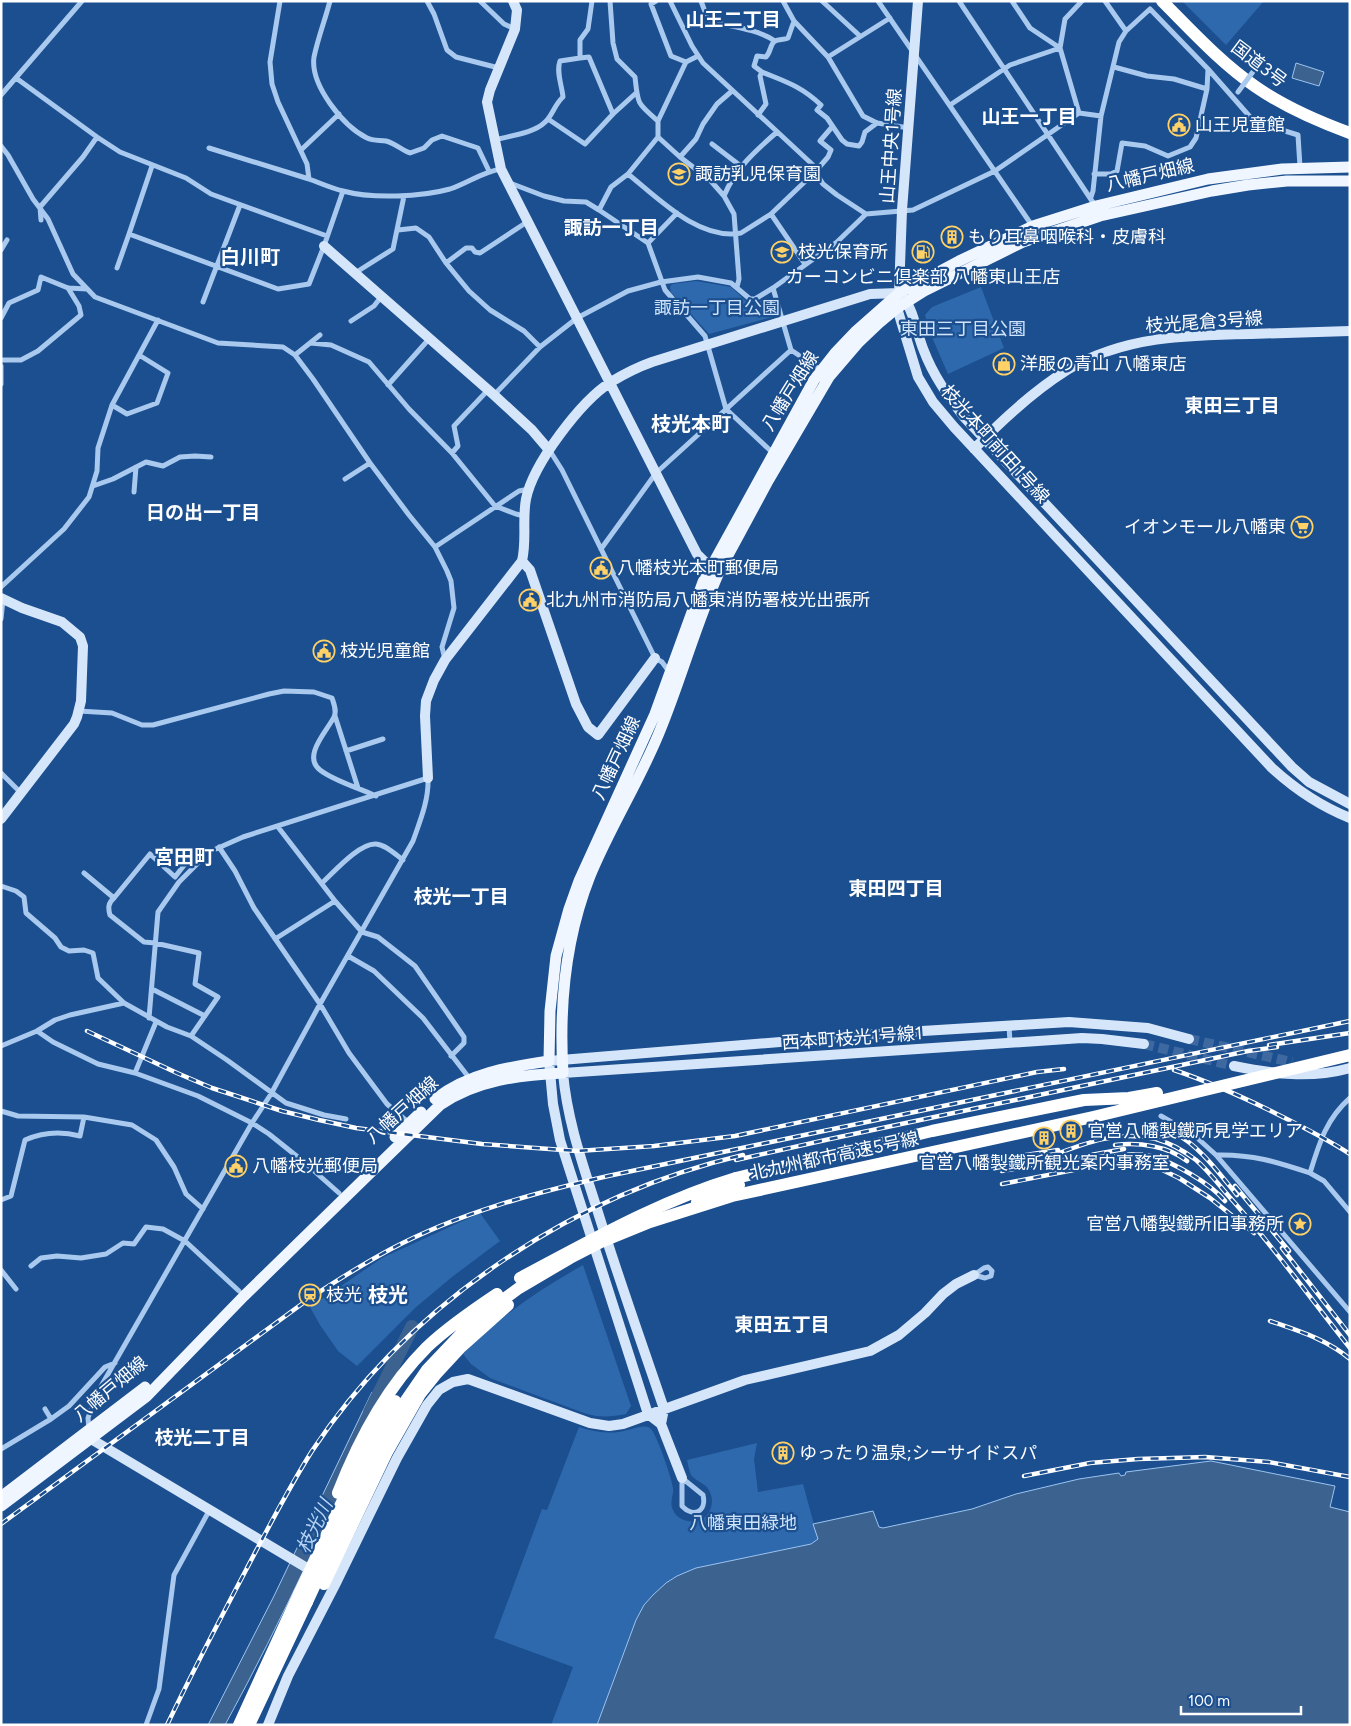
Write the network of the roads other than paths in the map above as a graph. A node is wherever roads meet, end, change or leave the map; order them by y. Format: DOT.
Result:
graph roads {
  1 [pos="82,1"];
  2 [pos="280,1"];
  3 [pos="330,1"];
  4 [pos="427,1"];
  5 [pos="480,1"];
  6 [pos="513,1"];
  7 [pos="592,1"];
  8 [pos="610,1"];
  9 [pos="656,1"];
  10 [pos="670,1"];
  11 [pos="701,1"];
  12 [pos="782,1"];
  13 [pos="822,1"];
  14 [pos="878,1"];
  15 [pos="918,1"];
  16 [pos="959,1"];
  17 [pos="1012,1"];
  18 [pos="1082,1"];
  19 [pos="1104,1"];
  20 [pos="1162,1"];
  21 [pos="1174,1"];
  22 [pos="890,18"];
  23 [pos="794,21"];
  24 [pos="515,29"];
  25 [pos="1126,31"];
  26 [pos="860,36"];
  27 [pos="776,41"];
  28 [pos="1060,48"];
  29 [pos="914,52"];
  30 [pos="698,56"];
  31 [pos="828,57"];
  32 [pos="580,58"];
  33 [pos="686,62"];
  34 [pos="1114,67"];
  35 [pos="499,68"];
  36 [pos="1004,69"];
  37 [pos="1208,69"];
  38 [pos="1255,69"];
  39 [pos="762,72"];
  40 [pos="16,78"];
  41 [pos="1207,89"];
  42 [pos="732,91"];
  43 [pos="1238,92"];
  44 [pos="636,93"];
  45 [pos="1,95"];
  46 [pos="950,105"];
  47 [pos="1079,113"];
  48 [pos="339,114"];
  49 [pos="613,114"];
  50 [pos="758,115"];
  51 [pos="1101,116"];
  52 [pos="548,119"];
  53 [pos="658,121"];
  54 [pos="876,123"];
  55 [pos="1350,124"];
  56 [pos="832,127"];
  57 [pos="909,128"];
  58 [pos="777,132"];
  59 [pos="1350,133"];
  60 [pos="1048,134"];
  61 [pos="97,137"];
  62 [pos="658,137"];
  63 [pos="494,140"];
  64 [pos="712,144"];
  65 [pos="1,146"];
  66 [pos="209,148"];
  67 [pos="301,150"];
  68 [pos="680,157"];
  69 [pos="152,166"];
  70 [pos="742,166"];
  71 [pos="1350,167"];
  72 [pos="1300,168"];
  73 [pos="501,169"];
  74 [pos="489,171"];
  75 [pos="995,171"];
  76 [pos="815,172"];
  77 [pos="628,174"];
  78 [pos="1094,174"];
  79 [pos="310,179"];
  80 [pos="1350,181"];
  81 [pos="506,182"];
  82 [pos="343,191"];
  83 [pos="404,196"];
  84 [pos="724,196"];
  85 [pos="240,205"];
  86 [pos="1096,206"];
  87 [pos="40,207"];
  88 [pos="599,210"];
  89 [pos="902,210"];
  90 [pos="677,213"];
  91 [pos="771,214"];
  92 [pos="866,214"];
  93 [pos="41,220"];
  94 [pos="528,222"];
  95 [pos="398,230"];
  96 [pos="1035,232"];
  97 [pos="129,234"];
  98 [pos="736,234"];
  99 [pos="7,240"];
  100 [pos="326,241"];
  101 [pos="648,243"];
  102 [pos="1,250"];
  103 [pos="446,263"];
  104 [pos="805,264"];
  105 [pos="216,267"];
  106 [pos="117,268"];
  107 [pos="355,274"];
  108 [pos="661,282"];
  109 [pos="737,287"];
  110 [pos="68,288"];
  111 [pos="773,288"];
  112 [pos="88,289"];
  113 [pos="900,292"];
  114 [pos="381,297"];
  115 [pos="203,302"];
  116 [pos="907,302"];
  117 [pos="897,308"];
  118 [pos="1,318"];
  119 [pos="577,318"];
  120 [pos="158,320"];
  121 [pos="351,321"];
  122 [pos="783,322"];
  123 [pos="1350,331"];
  124 [pos="320,335"];
  125 [pos="429,339"];
  126 [pos="311,343"];
  127 [pos="708,343"];
  128 [pos="540,347"];
  129 [pos="791,350"];
  130 [pos="139,354"];
  131 [pos="295,355"];
  132 [pos="1,360"];
  133 [pos="1,366"];
  134 [pos="821,370"];
  135 [pos="609,383"];
  136 [pos="1,384"];
  137 [pos="388,385"];
  138 [pos="491,393"];
  139 [pos="112,405"];
  140 [pos="726,409"];
  141 [pos="985,438"];
  142 [pos="974,449"];
  143 [pos="549,450"];
  144 [pos="452,453"];
  145 [pos="773,453"];
  146 [pos="211,457"];
  147 [pos="370,463"];
  148 [pos="136,467"];
  149 [pos="656,473"];
  150 [pos="345,479"];
  151 [pos="93,486"];
  152 [pos="529,489"];
  153 [pos="134,492"];
  154 [pos="496,506"];
  155 [pos="524,516"];
  156 [pos="435,547"];
  157 [pos="601,549"];
  158 [pos="522,560"];
  159 [pos="716,568"];
  160 [pos="1,587"];
  161 [pos="2,599"];
  162 [pos="1,619"];
  163 [pos="654,658"];
  164 [pos="445,660"];
  165 [pos="670,673"];
  166 [pos="79,711"];
  167 [pos="335,716"];
  168 [pos="383,738"];
  169 [pos="346,751"];
  170 [pos="1,773"];
  171 [pos="428,778"];
  172 [pos="358,788"];
  173 [pos="21,793"];
  174 [pos="376,796"];
  175 [pos="1350,804"];
  176 [pos="1350,818"];
  177 [pos="1,819"];
  178 [pos="278,827"];
  179 [pos="219,847"];
  180 [pos="200,860"];
  181 [pos="403,860"];
  182 [pos="84,873"];
  183 [pos="322,883"];
  184 [pos="1,886"];
  185 [pos="114,898"];
  186 [pos="335,901"];
  187 [pos="362,932"];
  188 [pos="275,938"];
  189 [pos="155,943"];
  190 [pos="348,956"];
  191 [pos="152,989"];
  192 [pos="124,1003"];
  193 [pos="320,1004"];
  194 [pos="205,1016"];
  195 [pos="149,1018"];
  196 [pos="156,1022"];
  197 [pos="1009,1026"];
  198 [pos="38,1031"];
  199 [pos="191,1036"];
  200 [pos="1189,1039"];
  201 [pos="1010,1042"];
  202 [pos="1144,1044"];
  203 [pos="1,1046"];
  204 [pos="1350,1054"];
  205 [pos="451,1056"];
  206 [pos="562,1059"];
  207 [pos="549,1061"];
  208 [pos="1292,1062"];
  209 [pos="1234,1066"];
  210 [pos="1350,1068"];
  211 [pos="135,1073"];
  212 [pos="563,1073"];
  213 [pos="550,1074"];
  214 [pos="1266,1075"];
  215 [pos="470,1079"];
  216 [pos="271,1094"];
  217 [pos="1350,1098"];
  218 [pos="1,1111"];
  219 [pos="1161,1116"];
  220 [pos="84,1117"];
  221 [pos="346,1119"];
  222 [pos="409,1123"];
  223 [pos="252,1124"];
  224 [pos="1216,1155"];
  225 [pos="1310,1172"];
  226 [pos="339,1193"];
  227 [pos="1,1200"];
  228 [pos="203,1209"];
  229 [pos="1350,1212"];
  230 [pos="606,1239"];
  231 [pos="185,1241"];
  232 [pos="593,1245"];
  233 [pos="31,1266"];
  234 [pos="1,1270"];
  235 [pos="974,1275"];
  236 [pos="523,1283"];
  237 [pos="16,1289"];
  238 [pos="239,1291"];
  239 [pos="489,1310"];
  240 [pos="1350,1312"];
  241 [pos="115,1363"];
  242 [pos="664,1408"];
  243 [pos="45,1410"];
  244 [pos="648,1414"];
  245 [pos="51,1420"];
  246 [pos="661,1424"];
  247 [pos="90,1435"];
  248 [pos="1,1449"];
  249 [pos="682,1478"];
  250 [pos="1,1496"];
  251 [pos="1,1506"];
  252 [pos="209,1511"];
  253 [pos="309,1577"];
  254 [pos="335,1584"];
  255 [pos="307,1600"];
  256 [pos="146,1725"];
  257 [pos="239,1725"];
  258 [pos="249,1725"];
  259 [pos="268,1725"];
  1 -- 40 [label="street"];
  2 -- 67 [label="street"];
  3 -- 48 [label="street"];
  4 -- 35 [label="street"];
  5 -- 24 [label="street"];
  6 -- 24 [label="street"];
  7 -- 32 [label="street"];
  8 -- 44 [label="street"];
  9 -- 33 [label="street"];
  10 -- 30 [label="street"];
  11 -- 27 [label="street"];
  12 -- 23 [label="street"];
  13 -- 26 [label="street"];
  14 -- 22 [label="street"];
  15 -- 29 [label="street, 山王中央1号線"];
  16 -- 36 [label="street"];
  17 -- 28 [label="street"];
  18 -- 28 [label="street"];
  19 -- 25 [label="street"];
  20 -- 59 [label="highway, 国道3号"];
  21 -- 55 [label="highway, 国道3号"];
  22 -- 26 [label="street"];
  22 -- 29 [label="street"];
  23 -- 27 [label="street"];
  23 -- 31 [label="street"];
  24 -- 35 [label="street"];
  25 -- 34 [label="street"];
  25 -- 37 [label="street"];
  26 -- 31 [label="street"];
  27 -- 39 [label="street"];
  28 -- 36 [label="street"];
  28 -- 47 [label="street"];
  29 -- 46 [label="street"];
  29 -- 57 [label="street, 山王中央1号線"];
  30 -- 33 [label="street"];
  30 -- 42 [label="street"];
  31 -- 54 [label="street"];
  32 -- 49 [label="street"];
  32 -- 52 [label="street"];
  33 -- 53 [label="street"];
  34 -- 41 [label="street"];
  34 -- 51 [label="street"];
  35 -- 63 [label="street"];
  36 -- 46 [label="street"];
  36 -- 60 [label="street"];
  37 -- 41 [label="street"];
  37 -- 72 [label="street"];
  38 -- 43 [label="street, bridge"];
  39 -- 50 [label="street"];
  39 -- 56 [label="street"];
  40 -- 45 [label="street"];
  40 -- 61 [label="street"];
  41 -- 78 [label="street"];
  42 -- 50 [label="street"];
  42 -- 68 [label="street"];
  44 -- 49 [label="street"];
  44 -- 53 [label="street"];
  46 -- 75 [label="street"];
  47 -- 51 [label="street"];
  47 -- 60 [label="street"];
  48 -- 67 [label="street"];
  48 -- 74 [label="street"];
  49 -- 52 [label="street"];
  50 -- 58 [label="street"];
  51 -- 78 [label="street"];
  52 -- 63 [label="street"];
  53 -- 62 [label="street"];
  54 -- 56 [label="street"];
  54 -- 57 [label="street"];
  56 -- 76 [label="street"];
  57 -- 89 [label="street, 山王中央1号線"];
  58 -- 70 [label="street"];
  58 -- 76 [label="street"];
  60 -- 75 [label="street"];
  60 -- 86 [label="street"];
  61 -- 69 [label="street"];
  61 -- 87 [label="street"];
  62 -- 68 [label="street"];
  62 -- 77 [label="street"];
  63 -- 73 [label="street"];
  64 -- 70 [label="street"];
  65 -- 87 [label="street"];
  66 -- 79 [label="street"];
  67 -- 79 [label="street"];
  68 -- 84 [label="street"];
  69 -- 85 [label="street"];
  69 -- 97 [label="street"];
  70 -- 84 [label="street"];
  71 -- 72 [label="main road, 八幡戸畑線"];
  72 -- 86 [label="main road, 八幡戸畑線"];
  73 -- 74 [label="street"];
  73 -- 81 [label="street"];
  74 -- 83 [label="street"];
  75 -- 89 [label="street"];
  75 -- 96 [label="street"];
  76 -- 91 [label="street"];
  76 -- 92 [label="street"];
  77 -- 88 [label="street"];
  77 -- 90 [label="street"];
  78 -- 86 [label="street"];
  79 -- 82 [label="street"];
  80 -- 86 [label="main road, 八幡戸畑線"];
  81 -- 88 [label="street"];
  81 -- 94 [label="street"];
  82 -- 83 [label="street"];
  82 -- 100 [label="street"];
  83 -- 95 [label="street"];
  84 -- 98 [label="street"];
  85 -- 100 [label="street"];
  85 -- 105 [label="street"];
  86 -- 96 [label="main road, 八幡戸畑線"];
  87 -- 93 [label="street"];
  87 -- 112 [label="street"];
  88 -- 101 [label="street"];
  89 -- 92 [label="street"];
  89 -- 113 [label="street, 山王中央1号線"];
  90 -- 98 [label="street"];
  90 -- 101 [label="street"];
  91 -- 98 [label="street"];
  91 -- 104 [label="street"];
  92 -- 104 [label="street"];
  94 -- 103 [label="street"];
  94 -- 119 [label="street"];
  95 -- 103 [label="street"];
  95 -- 107 [label="street"];
  96 -- 113 [label="main road, 八幡戸畑線"];
  96 -- 116 [label="main road, 八幡戸畑線"];
  97 -- 105 [label="street"];
  97 -- 106 [label="street"];
  98 -- 109 [label="street"];
  99 -- 102 [label="street"];
  100 -- 105 [label="street"];
  100 -- 107 [label="street"];
  101 -- 108 [label="street"];
  103 -- 128 [label="street"];
  104 -- 111 [label="street"];
  105 -- 115 [label="street"];
  107 -- 114 [label="street"];
  108 -- 109 [label="street"];
  108 -- 119 [label="street"];
  108 -- 127 [label="street"];
  109 -- 111 [label="street"];
  110 -- 112 [label="street"];
  110 -- 118 [label="street"];
  110 -- 132 [label="street"];
  111 -- 122 [label="street"];
  112 -- 120 [label="street"];
  113 -- 116 [label="street, 枝光本町前田1号線"];
  113 -- 117 [label="street, 枝光本町前田1号線"];
  113 -- 122 [label="street"];
  113 -- 134 [label="main road, 八幡戸畑線"];
  114 -- 121 [label="street"];
  114 -- 125 [label="street"];
  116 -- 117 [label="main road, 八幡戸畑線"];
  116 -- 141 [label="street, 枝光本町前田1号線"];
  117 -- 142 [label="street, 枝光本町前田1号線"];
  117 -- 159 [label="main road, 八幡戸畑線"];
  119 -- 128 [label="street"];
  119 -- 135 [label="street"];
  120 -- 130 [label="street"];
  120 -- 131 [label="street"];
  122 -- 127 [label="street"];
  122 -- 129 [label="street"];
  123 -- 141 [label="street, 枝光尾倉3号線"];
  124 -- 126 [label="street"];
  125 -- 137 [label="street"];
  125 -- 138 [label="street"];
  126 -- 131 [label="street"];
  126 -- 137 [label="street"];
  127 -- 135 [label="street"];
  127 -- 140 [label="street"];
  128 -- 138 [label="street"];
  129 -- 134 [label="street"];
  129 -- 140 [label="street"];
  130 -- 139 [label="street"];
  130 -- 139 [label="street"];
  131 -- 147 [label="street"];
  133 -- 136 [label="street"];
  134 -- 145 [label="main road, 八幡戸畑線"];
  135 -- 143 [label="street"];
  135 -- 149 [label="street"];
  137 -- 144 [label="street"];
  138 -- 143 [label="street"];
  138 -- 144 [label="street"];
  139 -- 151 [label="street"];
  140 -- 145 [label="street"];
  140 -- 149 [label="street"];
  141 -- 142 [label="street, 枝光尾倉3号線"];
  141 -- 175 [label="street, 枝光本町前田1号線"];
  142 -- 176 [label="street, 枝光本町前田1号線"];
  143 -- 152 [label="street"];
  143 -- 157 [label="street"];
  144 -- 154 [label="street"];
  145 -- 159 [label="main road, 八幡戸畑線"];
  146 -- 148 [label="street"];
  147 -- 150 [label="street"];
  147 -- 156 [label="street"];
  148 -- 151 [label="street"];
  148 -- 153 [label="street"];
  149 -- 157 [label="street"];
  149 -- 159 [label="street"];
  151 -- 160 [label="street"];
  152 -- 154 [label="street"];
  152 -- 155 [label="street"];
  154 -- 155 [label="street"];
  154 -- 156 [label="street"];
  155 -- 158 [label="street"];
  156 -- 164 [label="street"];
  157 -- 163 [label="street"];
  158 -- 163 [label="street"];
  158 -- 164 [label="street"];
  159 -- 165 [label="main road, 八幡戸畑線"];
  159 -- 206 [label="main road, 八幡戸畑線"];
  161 -- 162 [label="street"];
  161 -- 166 [label="street"];
  163 -- 165 [label="street"];
  164 -- 171 [label="street"];
  165 -- 207 [label="main road, 八幡戸畑線"];
  166 -- 167 [label="street"];
  166 -- 173 [label="street"];
  167 -- 169 [label="street"];
  167 -- 172 [label="street"];
  168 -- 169 [label="street"];
  169 -- 172 [label="street"];
  170 -- 173 [label="street"];
  171 -- 174 [label="street"];
  171 -- 181 [label="street"];
  172 -- 174 [label="street"];
  173 -- 177 [label="street"];
  174 -- 178 [label="street"];
  178 -- 179 [label="street"];
  178 -- 183 [label="street"];
  179 -- 180 [label="street"];
  179 -- 188 [label="street"];
  180 -- 185 [label="street"];
  180 -- 189 [label="street"];
  181 -- 183 [label="street"];
  181 -- 187 [label="street"];
  182 -- 185 [label="street"];
  183 -- 186 [label="street"];
  184 -- 192 [label="street"];
  185 -- 189 [label="street"];
  186 -- 187 [label="street"];
  186 -- 188 [label="street"];
  187 -- 190 [label="street"];
  187 -- 205 [label="street"];
  188 -- 193 [label="street"];
  189 -- 191 [label="street"];
  189 -- 194 [label="street"];
  190 -- 193 [label="street"];
  190 -- 205 [label="street"];
  191 -- 194 [label="street"];
  191 -- 195 [label="street"];
  192 -- 195 [label="street"];
  192 -- 198 [label="street"];
  193 -- 216 [label="street"];
  193 -- 222 [label="street"];
  194 -- 199 [label="street"];
  195 -- 196 [label="street"];
  196 -- 199 [label="street"];
  196 -- 211 [label="street"];
  197 -- 200 [label="street, 西本町枝光1号線1"];
  197 -- 201 [label="street"];
  197 -- 206 [label="street, 西本町枝光1号線1"];
  198 -- 203 [label="street"];
  198 -- 211 [label="street"];
  199 -- 216 [label="street"];
  201 -- 202 [label="street, 西本町枝光1号線1"];
  201 -- 212 [label="street, 西本町枝光1号線1"];
  204 -- 208 [label="street"];
  204 -- 214 [label="highway, bridge"];
  205 -- 215 [label="street"];
  206 -- 207 [label="street, 西本町枝光1号線1"];
  206 -- 212 [label="main road, 八幡戸畑線"];
  207 -- 213 [label="street"];
  207 -- 215 [label="main road, 八幡戸畑線"];
  209 -- 210 [label="street"];
  211 -- 223 [label="street"];
  212 -- 213 [label="main road, 八幡戸畑線"];
  212 -- 230 [label="street, 八幡戸畑線"];
  213 -- 232 [label="street"];
  213 -- 247 [label="main road, 八幡戸畑線"];
  214 -- 230 [label="highway, bridge"];
  214 -- 239 [label="highway, 北九州都市高速5号線, bridge"];
  215 -- 222 [label="main road, 八幡戸畑線"];
  216 -- 221 [label="street"];
  216 -- 223 [label="street"];
  217 -- 225 [label="street"];
  218 -- 220 [label="street"];
  219 -- 224 [label="street"];
  220 -- 227 [label="street"];
  220 -- 228 [label="street"];
  222 -- 226 [label="main road, 八幡戸畑線"];
  223 -- 226 [label="street"];
  223 -- 228 [label="street"];
  224 -- 225 [label="street"];
  224 -- 240 [label="street"];
  225 -- 229 [label="street"];
  226 -- 238 [label="main road, 八幡戸畑線"];
  228 -- 231 [label="street"];
  230 -- 232 [label="highway"];
  230 -- 242 [label="street, 八幡戸畑線"];
  231 -- 233 [label="street"];
  231 -- 238 [label="street"];
  231 -- 241 [label="street"];
  232 -- 236 [label="highway"];
  232 -- 244 [label="street"];
  234 -- 237 [label="street"];
  235 -- 242 [label="street"];
  236 -- 253 [label="highway, bridge"];
  236 -- 255 [label="highway, bridge"];
  238 -- 247 [label="main road, 八幡戸畑線"];
  239 -- 253 [label="highway, 北九州都市高速5号線, bridge"];
  239 -- 255 [label="highway, 北九州都市高速5号線, bridge"];
  241 -- 245 [label="street"];
  241 -- 247 [label="street"];
  242 -- 244 [label="street"];
  242 -- 246 [label="street, 八幡戸畑線"];
  243 -- 245 [label="street"];
  244 -- 246 [label="street"];
  244 -- 254 [label="street"];
  245 -- 248 [label="street"];
  246 -- 249 [label="street"];
  247 -- 250 [label="main road, 八幡戸畑線"];
  247 -- 251 [label="main road, 八幡戸畑線"];
  247 -- 252 [label="street"];
  249 -- 249 [label="street"];
  252 -- 253 [label="street"];
  252 -- 256 [label="street"];
  253 -- 254 [label="street"];
  253 -- 255 [label="highway, 北九州都市高速5号線, bridge"];
  254 -- 259 [label="street"];
  255 -- 257 [label="highway, 北九州都市高速5号線"];
  255 -- 258 [label="highway"];
}
